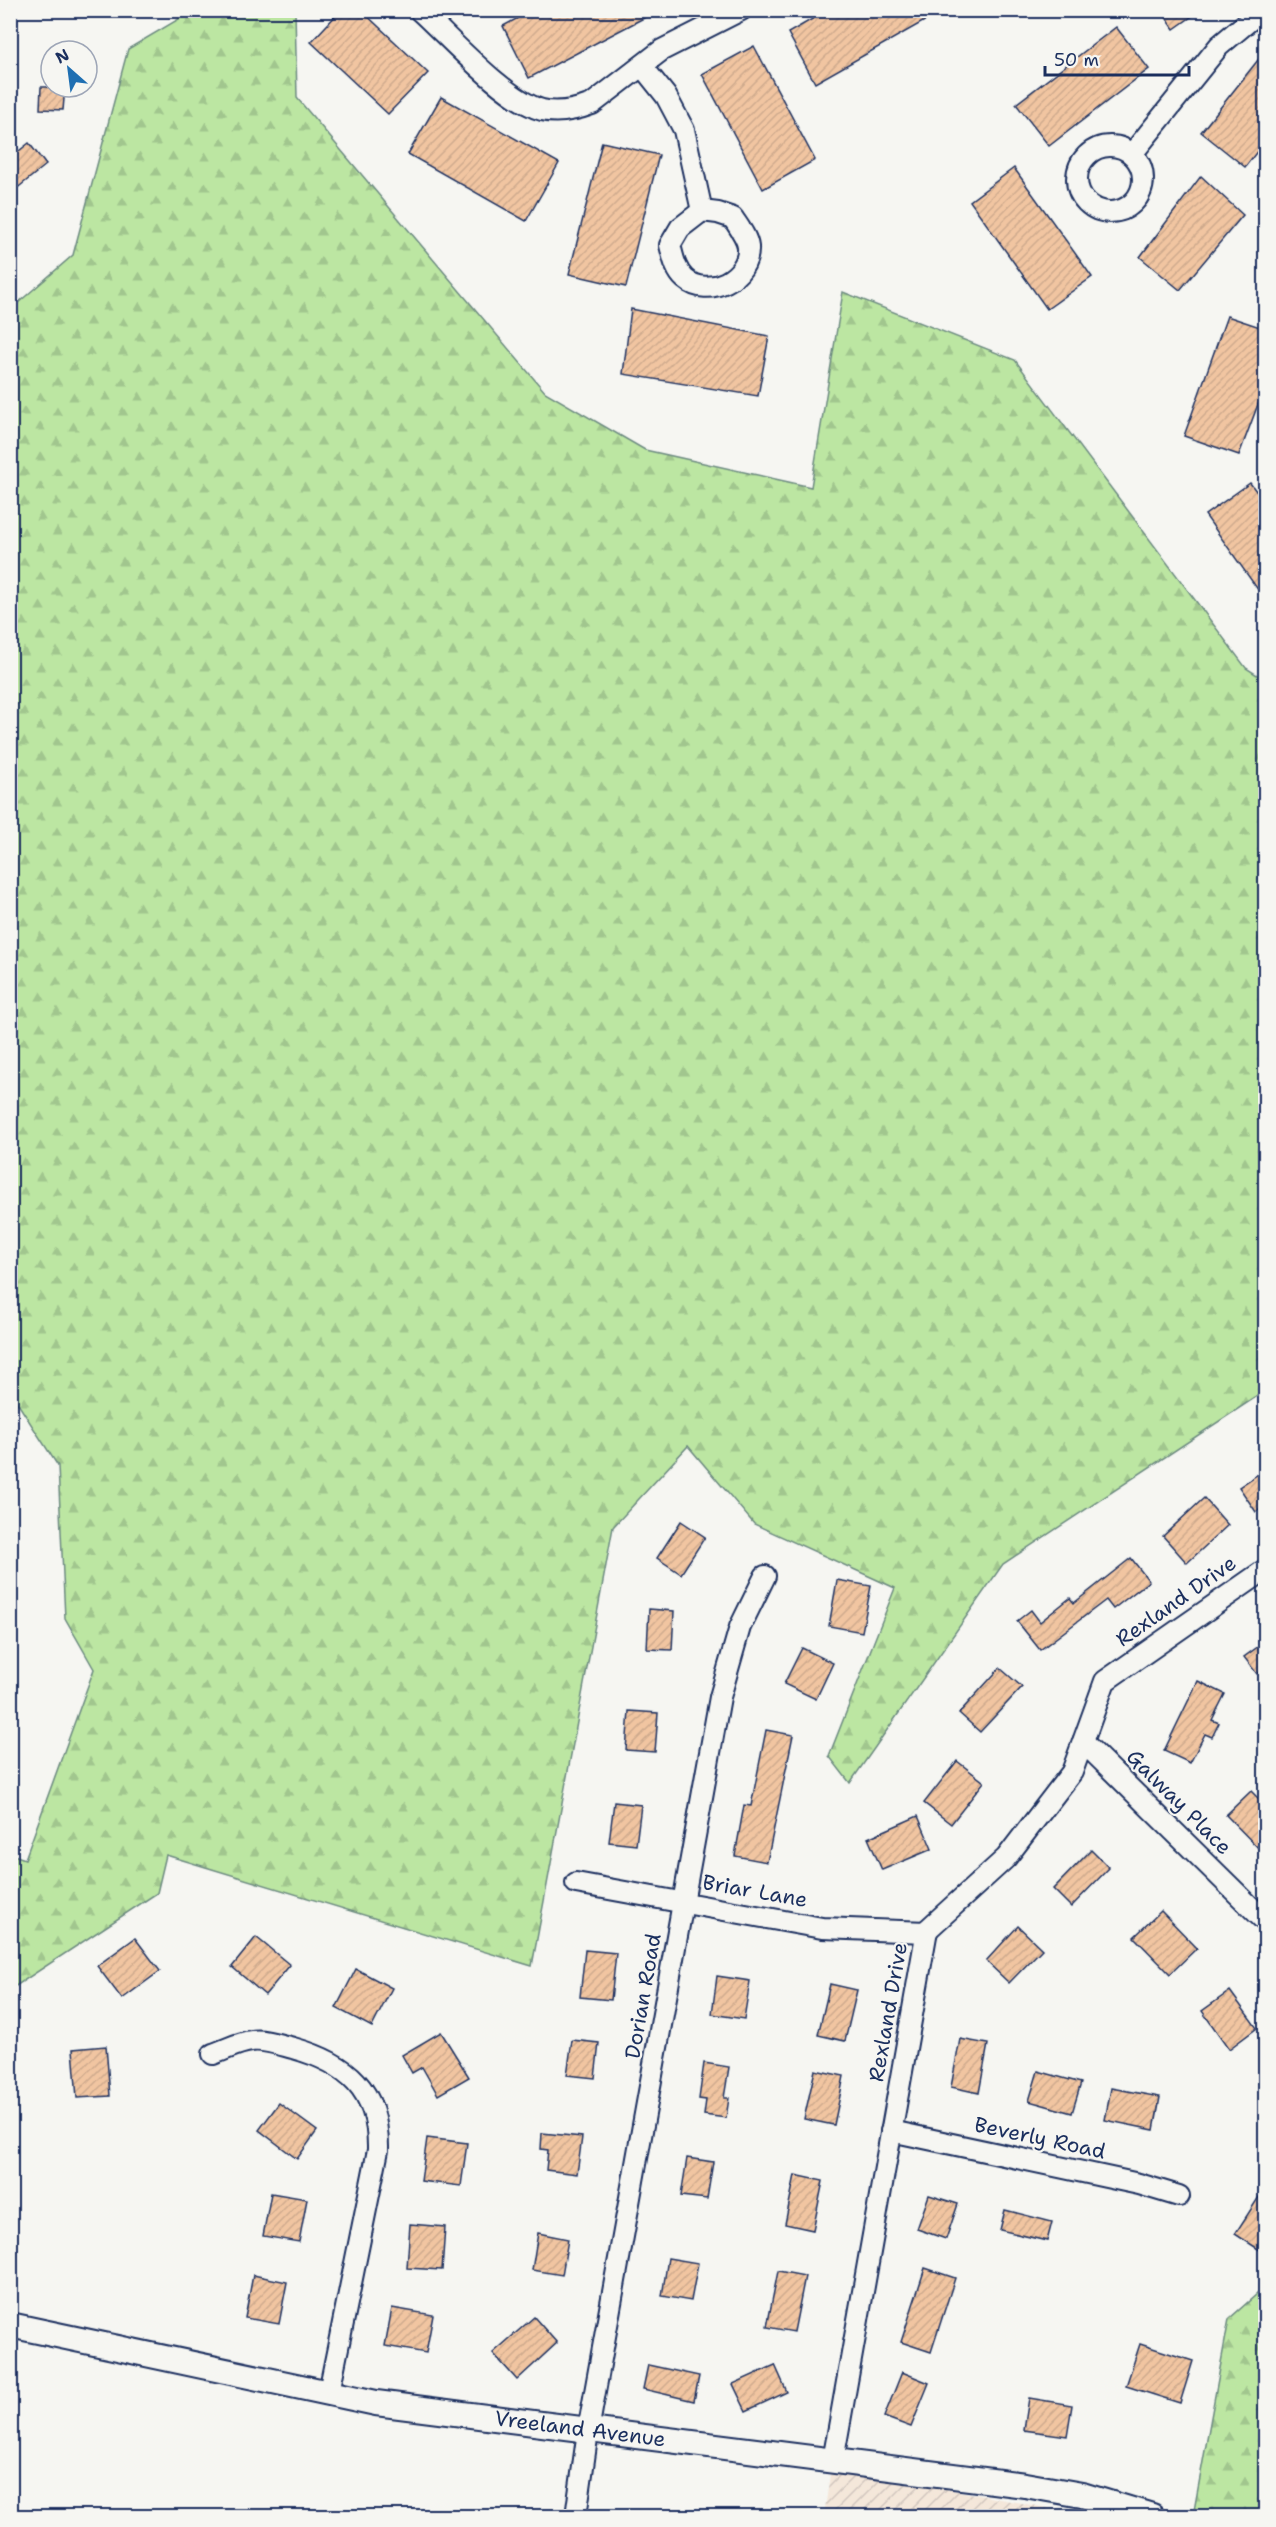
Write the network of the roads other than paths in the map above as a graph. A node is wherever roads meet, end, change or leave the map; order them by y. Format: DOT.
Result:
graph roads {
  1 [pos="419,10"];
  2 [pos="741,10"];
  3 [pos="1263,10"];
  4 [pos="642,66"];
  5 [pos="1132,154"];
  6 [pos="702,211"];
  7 [pos="1266,1569"];
  8 [pos="765,1576"];
  9 [pos="1083,1742"];
  10 [pos="576,1883"];
  11 [pos="684,1903"];
  12 [pos="1266,1922"];
  13 [pos="927,1932"];
  14 [pos="213,2054"];
  15 [pos="891,2131"];
  16 [pos="1179,2196"];
  17 [pos="10,2325"];
  18 [pos="329,2392"];
  19 [pos="588,2431"];
  20 [pos="833,2461"];
  21 [pos="576,2517"];
  22 [pos="1152,2517"];
  1 -- 4 [label="street"];
  2 -- 4 [label="street"];
  3 -- 5 [label="street"];
  4 -- 6 [label="street"];
  7 -- 9 [label="street, Rexland Drive"];
  8 -- 11 [label="street, Dorian Road"];
  9 -- 12 [label="street, Galway Place"];
  9 -- 13 [label="street, Rexland Drive"];
  10 -- 11 [label="street, Briar Lane"];
  11 -- 13 [label="street, Briar Lane"];
  11 -- 19 [label="street, Dorian Road"];
  13 -- 15 [label="street, Rexland Drive"];
  14 -- 18 [label="street"];
  15 -- 16 [label="street, Beverly Road"];
  15 -- 20 [label="street, Rexland Drive"];
  17 -- 18 [label="street, Vreeland Avenue"];
  18 -- 19 [label="street, Vreeland Avenue"];
  19 -- 20 [label="street, Vreeland Avenue"];
  19 -- 21 [label="street, Dorian Road"];
  20 -- 22 [label="street, Vreeland Avenue"];
}
